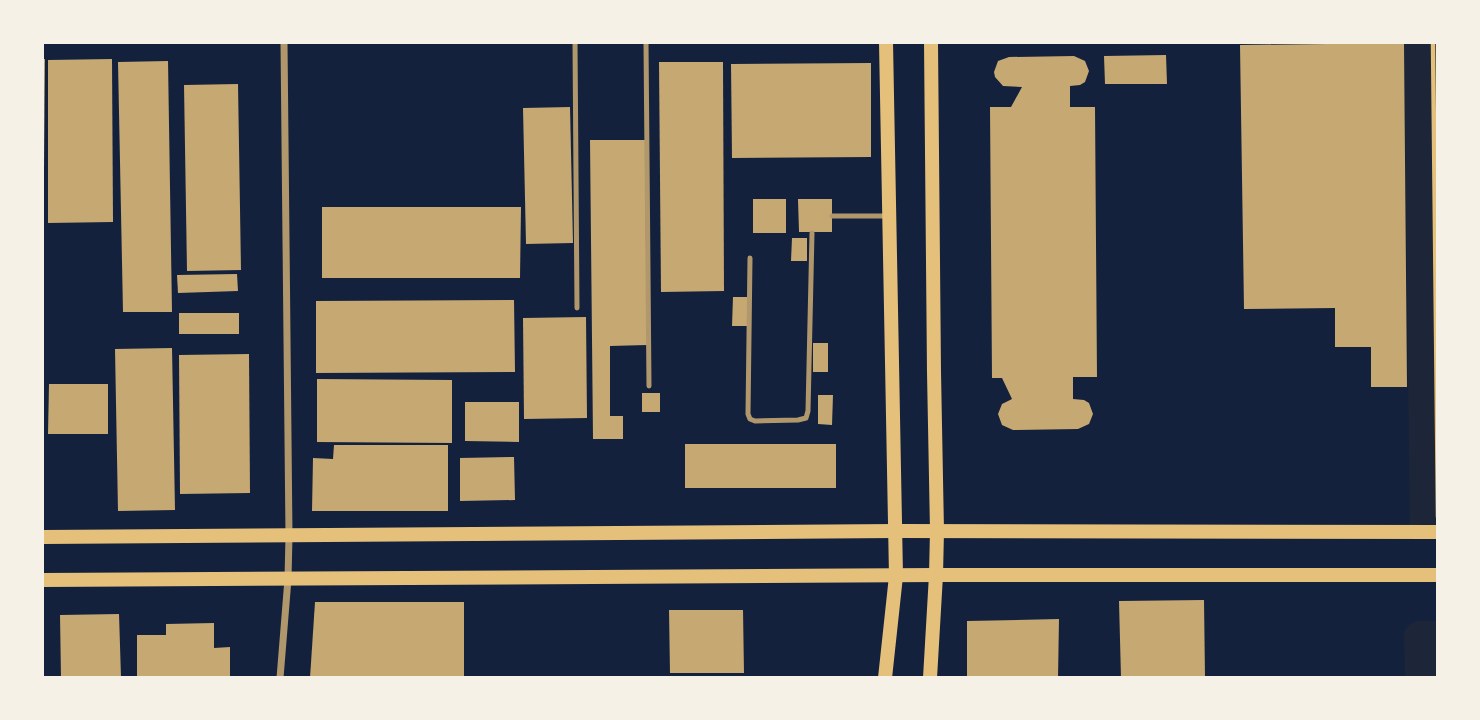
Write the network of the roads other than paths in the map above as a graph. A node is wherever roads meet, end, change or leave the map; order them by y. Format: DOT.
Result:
graph roads {
  1 [pos="284,42"];
  2 [pos="575,42"];
  3 [pos="646,42"];
  4 [pos="886,42"];
  5 [pos="931,42"];
  6 [pos="832,216"];
  7 [pos="890,216"];
  8 [pos="812,233"];
  9 [pos="750,258"];
  10 [pos="577,308"];
  11 [pos="649,386"];
  12 [pos="896,531"];
  13 [pos="937,531"];
  14 [pos="1438,531"];
  15 [pos="289,536"];
  16 [pos="42,537"];
  17 [pos="936,575"];
  18 [pos="1438,575"];
  19 [pos="896,576"];
  20 [pos="288,579"];
  21 [pos="42,580"];
  22 [pos="280,678"];
  23 [pos="886,678"];
  24 [pos="930,678"];
  1 -- 15 [label="street"];
  2 -- 10 [label="lane"];
  3 -- 11 [label="lane"];
  4 -- 7 [label="main road"];
  5 -- 13 [label="main road"];
  6 -- 7 [label="lane"];
  7 -- 12 [label="main road"];
  8 -- 9 [label="lane"];
  12 -- 13 [label="main road"];
  12 -- 15 [label="main road"];
  12 -- 19 [label="main road"];
  13 -- 14 [label="main road"];
  13 -- 17 [label="main road"];
  15 -- 16 [label="main road"];
  15 -- 20 [label="street"];
  17 -- 18 [label="main road"];
  17 -- 19 [label="main road"];
  17 -- 24 [label="main road"];
  19 -- 20 [label="main road"];
  19 -- 23 [label="main road"];
  20 -- 21 [label="main road"];
  20 -- 22 [label="street"];
}
